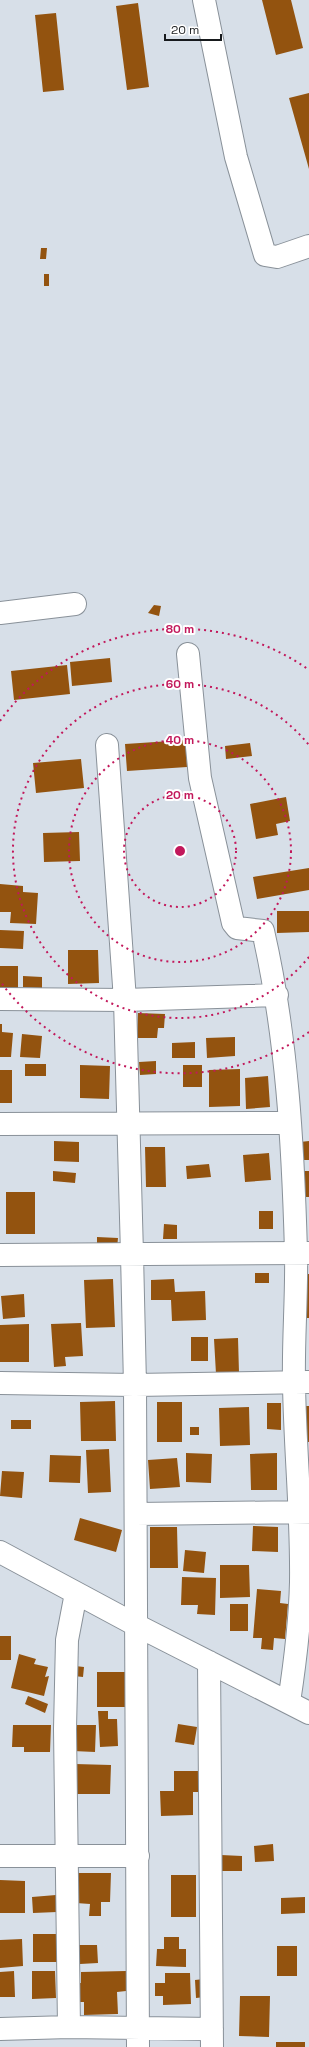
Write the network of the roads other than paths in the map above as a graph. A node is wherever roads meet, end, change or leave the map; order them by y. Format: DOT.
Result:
graph roads {
  1 [pos="204,0"];
  2 [pos="309,246"];
  3 [pos="75,604"];
  4 [pos="0,613"];
  5 [pos="188,654"];
  6 [pos="107,745"];
  7 [pos="277,995"];
  8 [pos="0,999"];
  9 [pos="125,1000"];
  10 [pos="127,1122"];
  11 [pos="289,1123"];
  12 [pos="0,1124"];
  13 [pos="302,1253"];
  14 [pos="132,1254"];
  15 [pos="0,1255"];
  16 [pos="0,1382"];
  17 [pos="301,1382"];
  18 [pos="135,1385"];
  19 [pos="304,1512"];
  20 [pos="136,1514"];
  21 [pos="0,1552"];
  22 [pos="76,1593"];
  23 [pos="136,1625"];
  24 [pos="209,1662"];
  25 [pos="289,1702"];
  26 [pos="309,1713"];
  27 [pos="0,1856"];
  28 [pos="67,1856"];
  29 [pos="138,1856"];
  30 [pos="69,2026"];
  31 [pos="0,2029"];
  32 [pos="138,2037"];
  33 [pos="212,2038"];
  1 -- 2 [label="street"];
  3 -- 4 [label="street"];
  5 -- 7 [label="street"];
  6 -- 9 [label="street"];
  7 -- 9 [label="street"];
  7 -- 11 [label="street"];
  8 -- 9 [label="street"];
  9 -- 10 [label="street"];
  10 -- 11 [label="street"];
  10 -- 12 [label="street"];
  10 -- 14 [label="street"];
  11 -- 13 [label="street"];
  13 -- 14 [label="street"];
  13 -- 17 [label="street"];
  14 -- 15 [label="street"];
  14 -- 18 [label="street"];
  16 -- 18 [label="street"];
  17 -- 18 [label="street"];
  17 -- 19 [label="street"];
  18 -- 20 [label="street"];
  19 -- 20 [label="street"];
  19 -- 25 [label="street"];
  20 -- 23 [label="street"];
  21 -- 22 [label="street"];
  22 -- 23 [label="street"];
  22 -- 28 [label="street"];
  23 -- 24 [label="street"];
  23 -- 29 [label="street"];
  24 -- 25 [label="street"];
  24 -- 33 [label="street"];
  25 -- 26 [label="street"];
  27 -- 28 [label="street"];
  28 -- 29 [label="street"];
  28 -- 30 [label="street"];
  29 -- 32 [label="street"];
  30 -- 31 [label="street"];
  30 -- 32 [label="street"];
  32 -- 33 [label="street"];
}
